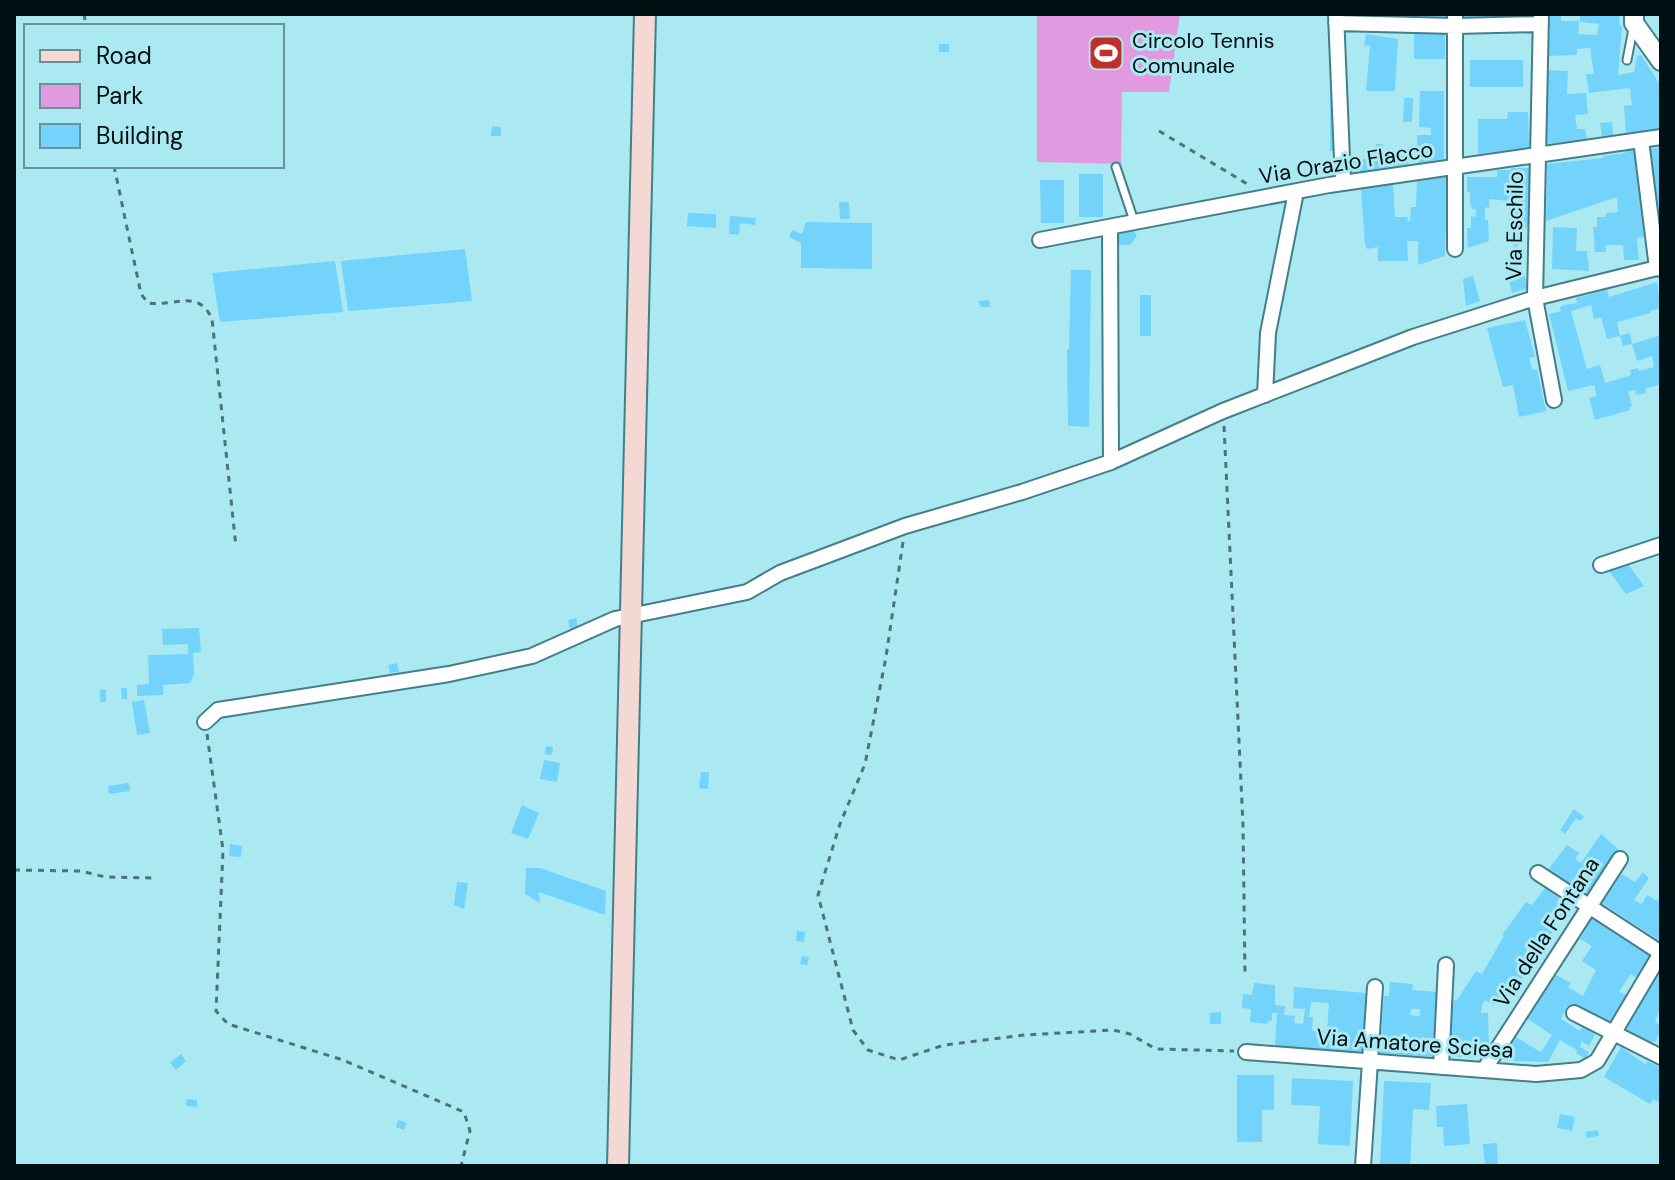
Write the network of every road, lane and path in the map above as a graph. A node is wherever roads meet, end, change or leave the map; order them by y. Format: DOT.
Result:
graph roads {
  1 [pos="645,14"];
  2 [pos="1336,18"];
  3 [pos="1541,19"];
  4 [pos="1634,19"];
  5 [pos="1455,20"];
  6 [pos="1627,60"];
  7 [pos="1661,61"];
  8 [pos="1159,131"];
  9 [pos="1661,137"];
  10 [pos="1641,140"];
  11 [pos="1537,154"];
  12 [pos="1116,167"];
  13 [pos="1454,167"];
  14 [pos="114,168"];
  15 [pos="1343,183"];
  16 [pos="1296,192"];
  17 [pos="1269,197"];
  18 [pos="1134,222"];
  19 [pos="1110,227"];
  20 [pos="1040,240"];
  21 [pos="1455,249"];
  22 [pos="1659,268"];
  23 [pos="1535,298"];
  24 [pos="1265,395"];
  25 [pos="1554,400"];
  26 [pos="1223,411"];
  27 [pos="1111,462"];
  28 [pos="905,526"];
  29 [pos="1661,545"];
  30 [pos="236,547"];
  31 [pos="1601,565"];
  32 [pos="631,615"];
  33 [pos="205,722"];
  34 [pos="1620,859"];
  35 [pos="14,870"];
  36 [pos="1538,873"];
  37 [pos="155,878"];
  38 [pos="1588,906"];
  39 [pos="1661,953"];
  40 [pos="1446,965"];
  41 [pos="1245,976"];
  42 [pos="1375,987"];
  43 [pos="1574,1013"];
  44 [pos="1614,1035"];
  45 [pos="1246,1052"];
  46 [pos="1661,1057"];
  47 [pos="1371,1062"];
  48 [pos="1441,1067"];
  49 [pos="1484,1070"];
  50 [pos="461,1166"];
  51 [pos="618,1166"];
  52 [pos="1363,1166"];
  1 -- 32 [label="main road"];
  2 -- 5 [label="street"];
  2 -- 15 [label="street"];
  3 -- 5 [label="street"];
  3 -- 11 [label="street, Via Eschilo"];
  4 -- 6 [label="lane"];
  4 -- 7 [label="street"];
  5 -- 13 [label="street"];
  8 -- 17 [label="path"];
  9 -- 10 [label="street, Via Orazio Flacco"];
  10 -- 11 [label="street, Via Orazio Flacco"];
  10 -- 22 [label="street"];
  11 -- 13 [label="street, Via Orazio Flacco"];
  11 -- 23 [label="street, Via Eschilo"];
  12 -- 18 [label="lane"];
  13 -- 15 [label="street, Via Orazio Flacco"];
  13 -- 21 [label="street"];
  14 -- 30 [label="path"];
  15 -- 16 [label="street, Via Orazio Flacco"];
  16 -- 17 [label="street, Via Orazio Flacco"];
  16 -- 24 [label="street"];
  17 -- 18 [label="street, Via Orazio Flacco"];
  18 -- 19 [label="street, Via Orazio Flacco"];
  19 -- 20 [label="street, Via Orazio Flacco"];
  19 -- 27 [label="street"];
  22 -- 23 [label="street"];
  23 -- 24 [label="street"];
  23 -- 25 [label="street, Via Eschilo"];
  24 -- 26 [label="street"];
  26 -- 27 [label="street"];
  26 -- 41 [label="path"];
  27 -- 28 [label="street"];
  28 -- 32 [label="street"];
  28 -- 45 [label="path"];
  29 -- 31 [label="street"];
  32 -- 33 [label="street"];
  32 -- 51 [label="main road"];
  33 -- 50 [label="path"];
  34 -- 38 [label="street, Via della Fontana"];
  35 -- 37 [label="path"];
  36 -- 38 [label="street"];
  38 -- 39 [label="street"];
  38 -- 49 [label="street, Via della Fontana"];
  39 -- 44 [label="street"];
  40 -- 48 [label="street"];
  42 -- 47 [label="street"];
  43 -- 44 [label="street"];
  44 -- 46 [label="street"];
  44 -- 49 [label="street, Via Amatore Sciesa"];
  45 -- 47 [label="street, Via Amatore Sciesa"];
  47 -- 48 [label="street, Via Amatore Sciesa"];
  47 -- 52 [label="street"];
  48 -- 49 [label="street, Via Amatore Sciesa"];
}
